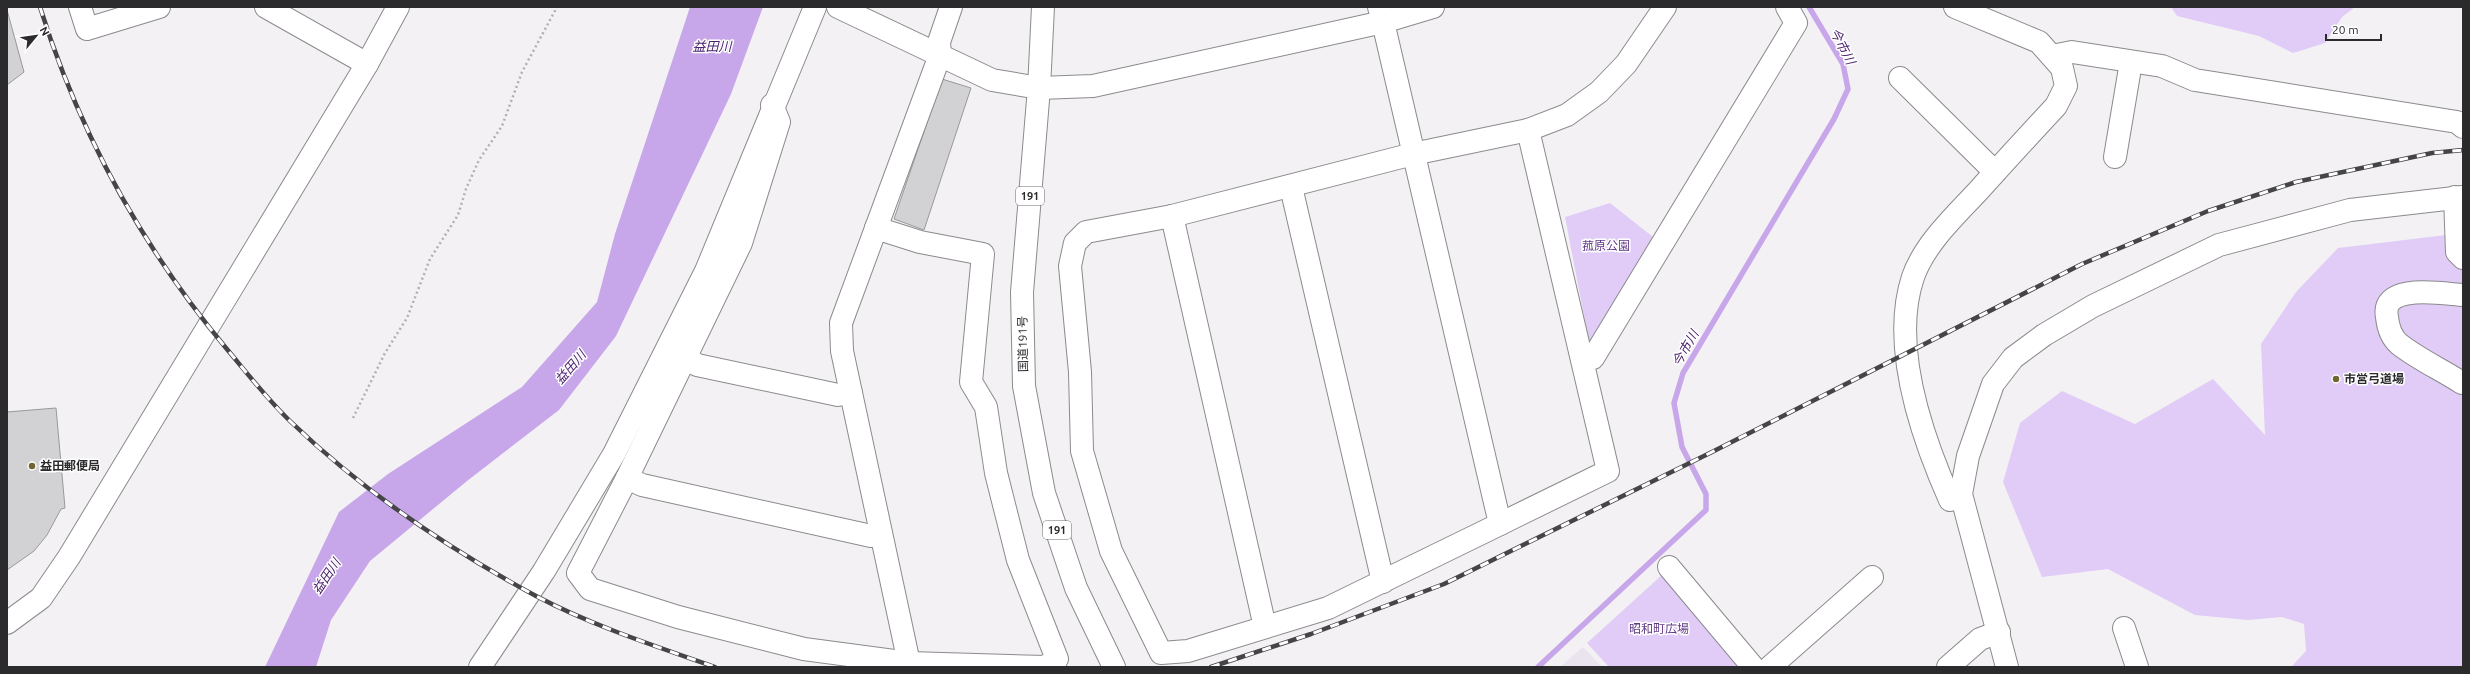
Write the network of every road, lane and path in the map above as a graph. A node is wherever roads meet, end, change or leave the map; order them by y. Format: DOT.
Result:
graph roads {
  1 [pos="80,7"];
  2 [pos="159,7"];
  3 [pos="266,7"];
  4 [pos="398,7"];
  5 [pos="557,7"];
  6 [pos="815,7"];
  7 [pos="838,7"];
  8 [pos="951,7"];
  9 [pos="1043,7"];
  10 [pos="1433,7"];
  11 [pos="1665,7"];
  12 [pos="1787,7"];
  13 [pos="1955,7"];
  14 [pos="1381,14"];
  15 [pos="940,55"];
  16 [pos="2052,56"];
  17 [pos="2131,62"];
  18 [pos="367,64"];
  19 [pos="1900,78"];
  20 [pos="1039,88"];
  21 [pos="772,105"];
  22 [pos="2463,127"];
  23 [pos="1528,130"];
  24 [pos="1413,154"];
  25 [pos="2114,157"];
  26 [pos="1995,172"];
  27 [pos="1291,187"];
  28 [pos="2459,197"];
  29 [pos="1172,216"];
  30 [pos="876,228"];
  31 [pos="2463,258"];
  32 [pos="2463,295"];
  33 [pos="687,358"];
  34 [pos="1583,361"];
  35 [pos="2462,383"];
  36 [pos="851,393"];
  37 [pos="353,418"];
  38 [pos="628,478"];
  39 [pos="1962,494"];
  40 [pos="1500,524"];
  41 [pos="881,535"];
  42 [pos="1669,567"];
  43 [pos="1872,577"];
  44 [pos="1383,582"];
  45 [pos="7,623"];
  46 [pos="1265,627"];
  47 [pos="2124,628"];
  48 [pos="1999,632"];
  49 [pos="909,662"];
  50 [pos="480,667"];
  51 [pos="1114,667"];
  52 [pos="1753,667"];
  53 [pos="1770,667"];
  54 [pos="1948,667"];
  55 [pos="2007,667"];
  56 [pos="2137,667"];
  1 -- 2 [label="main road"];
  3 -- 18 [label="main road"];
  4 -- 18 [label="main road"];
  5 -- 37 [label="path"];
  6 -- 21 [label="main road"];
  7 -- 15 [label="main road"];
  8 -- 15 [label="main road"];
  9 -- 20 [label="main road, 国道191号 / 191"];
  10 -- 14 [label="main road"];
  11 -- 23 [label="main road"];
  12 -- 34 [label="main road"];
  13 -- 16 [label="main road"];
  14 -- 20 [label="main road"];
  14 -- 24 [label="main road"];
  15 -- 20 [label="main road"];
  15 -- 30 [label="main road"];
  16 -- 17 [label="main road"];
  16 -- 26 [label="main road"];
  17 -- 22 [label="main road"];
  17 -- 25 [label="main road"];
  18 -- 45 [label="main road"];
  19 -- 26 [label="main road"];
  20 -- 51 [label="main road, 国道191号 / 191"];
  21 -- 33 [label="main road"];
  21 -- 50 [label="main road"];
  23 -- 24 [label="main road"];
  23 -- 34 [label="main road"];
  24 -- 27 [label="main road"];
  24 -- 40 [label="main road"];
  26 -- 39 [label="main road"];
  27 -- 29 [label="main road"];
  27 -- 44 [label="main road"];
  28 -- 31 [label="main road"];
  28 -- 39 [label="main road"];
  29 -- 46 [label="main road"];
  29 -- 46 [label="main road"];
  30 -- 36 [label="main road"];
  30 -- 49 [label="main road"];
  32 -- 35 [label="main road"];
  33 -- 36 [label="main road"];
  33 -- 38 [label="main road"];
  34 -- 40 [label="main road"];
  36 -- 41 [label="main road"];
  38 -- 41 [label="main road"];
  38 -- 49 [label="main road"];
  39 -- 48 [label="main road"];
  40 -- 44 [label="main road"];
  41 -- 49 [label="main road"];
  42 -- 52 [label="main road"];
  43 -- 53 [label="main road"];
  44 -- 46 [label="main road"];
  47 -- 56 [label="main road"];
  48 -- 54 [label="main road"];
  48 -- 55 [label="main road"];
}
